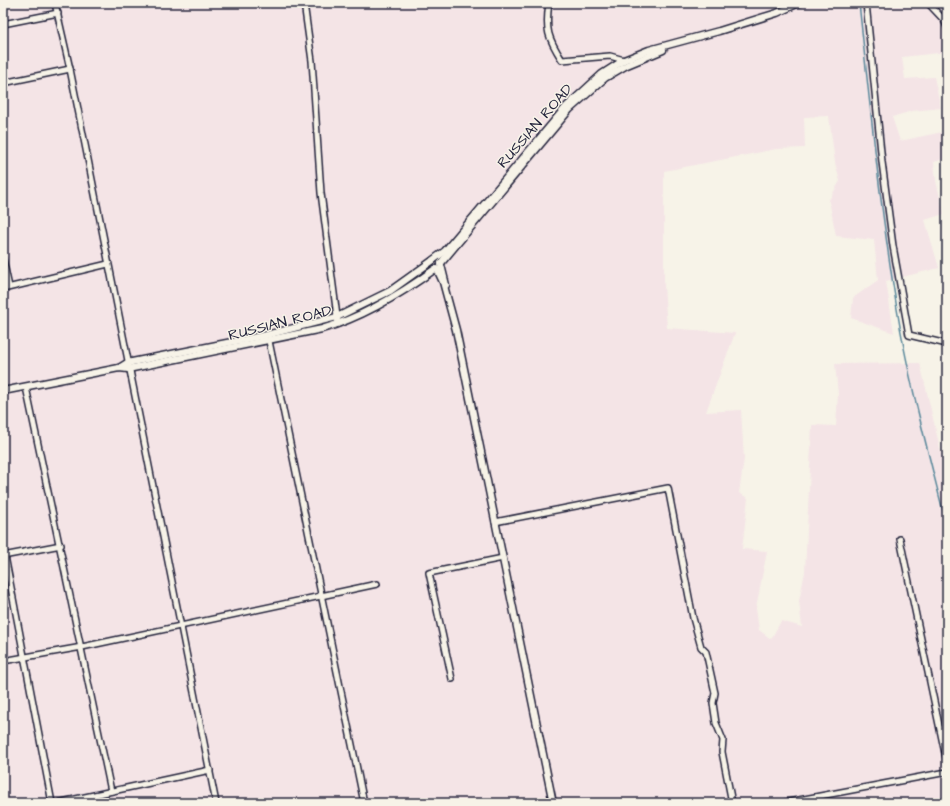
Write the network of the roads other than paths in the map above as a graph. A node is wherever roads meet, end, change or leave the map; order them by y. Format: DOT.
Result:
graph roads {
  1 [pos="55,3"];
  2 [pos="304,3"];
  3 [pos="549,3"];
  4 [pos="799,3"];
  5 [pos="866,3"];
  6 [pos="928,3"];
  7 [pos="58,13"];
  8 [pos="3,24"];
  9 [pos="947,27"];
  10 [pos="679,43"];
  11 [pos="624,60"];
  12 [pos="70,69"];
  13 [pos="3,83"];
  14 [pos="3,259"];
  15 [pos="432,261"];
  16 [pos="108,264"];
  17 [pos="438,267"];
  18 [pos="6,288"];
  19 [pos="337,321"];
  20 [pos="269,341"];
  21 [pos="947,344"];
  22 [pos="128,366"];
  23 [pos="26,387"];
  24 [pos="3,391"];
  25 [pos="495,522"];
  26 [pos="900,539"];
  27 [pos="61,545"];
  28 [pos="4,556"];
  29 [pos="503,558"];
  30 [pos="377,584"];
  31 [pos="322,596"];
  32 [pos="180,626"];
  33 [pos="82,647"];
  34 [pos="24,657"];
  35 [pos="3,661"];
  36 [pos="452,679"];
  37 [pos="947,763"];
  38 [pos="210,770"];
  39 [pos="947,772"];
  40 [pos="111,790"];
  41 [pos="52,803"];
  42 [pos="57,803"];
  43 [pos="216,803"];
  44 [pos="364,803"];
  45 [pos="553,803"];
  46 [pos="732,803"];
  47 [pos="783,803"];
  1 -- 7 [label="street"];
  2 -- 19 [label="street"];
  3 -- 11 [label="street"];
  4 -- 10 [label="main road, RUSSIAN ROAD"];
  5 -- 21 [label="street"];
  6 -- 9 [label="street"];
  7 -- 8 [label="street"];
  7 -- 12 [label="street"];
  10 -- 11 [label="main road, RUSSIAN ROAD"];
  10 -- 17 [label="main road, RUSSIAN ROAD"];
  11 -- 15 [label="main road, RUSSIAN ROAD"];
  12 -- 13 [label="street"];
  12 -- 16 [label="street"];
  14 -- 18 [label="street"];
  15 -- 17 [label="main road"];
  15 -- 19 [label="main road, RUSSIAN ROAD"];
  16 -- 18 [label="street"];
  16 -- 22 [label="street"];
  17 -- 19 [label="main road, RUSSIAN ROAD"];
  17 -- 25 [label="main road"];
  19 -- 20 [label="main road, RUSSIAN ROAD"];
  19 -- 22 [label="main road, RUSSIAN ROAD"];
  20 -- 22 [label="main road, RUSSIAN ROAD"];
  20 -- 31 [label="street"];
  22 -- 23 [label="main road, RUSSIAN ROAD"];
  22 -- 32 [label="street"];
  23 -- 24 [label="main road, RUSSIAN ROAD"];
  23 -- 27 [label="street"];
  25 -- 29 [label="main road"];
  25 -- 46 [label="street"];
  26 -- 37 [label="street"];
  27 -- 28 [label="street"];
  27 -- 33 [label="street"];
  28 -- 34 [label="street"];
  29 -- 36 [label="street"];
  29 -- 45 [label="main road"];
  30 -- 31 [label="street"];
  31 -- 32 [label="street"];
  31 -- 44 [label="street"];
  32 -- 33 [label="street"];
  32 -- 38 [label="street"];
  33 -- 34 [label="street"];
  33 -- 40 [label="street"];
  34 -- 35 [label="street"];
  34 -- 41 [label="street"];
  38 -- 40 [label="street"];
  38 -- 43 [label="street"];
  39 -- 47 [label="street"];
  40 -- 42 [label="street"];
}
